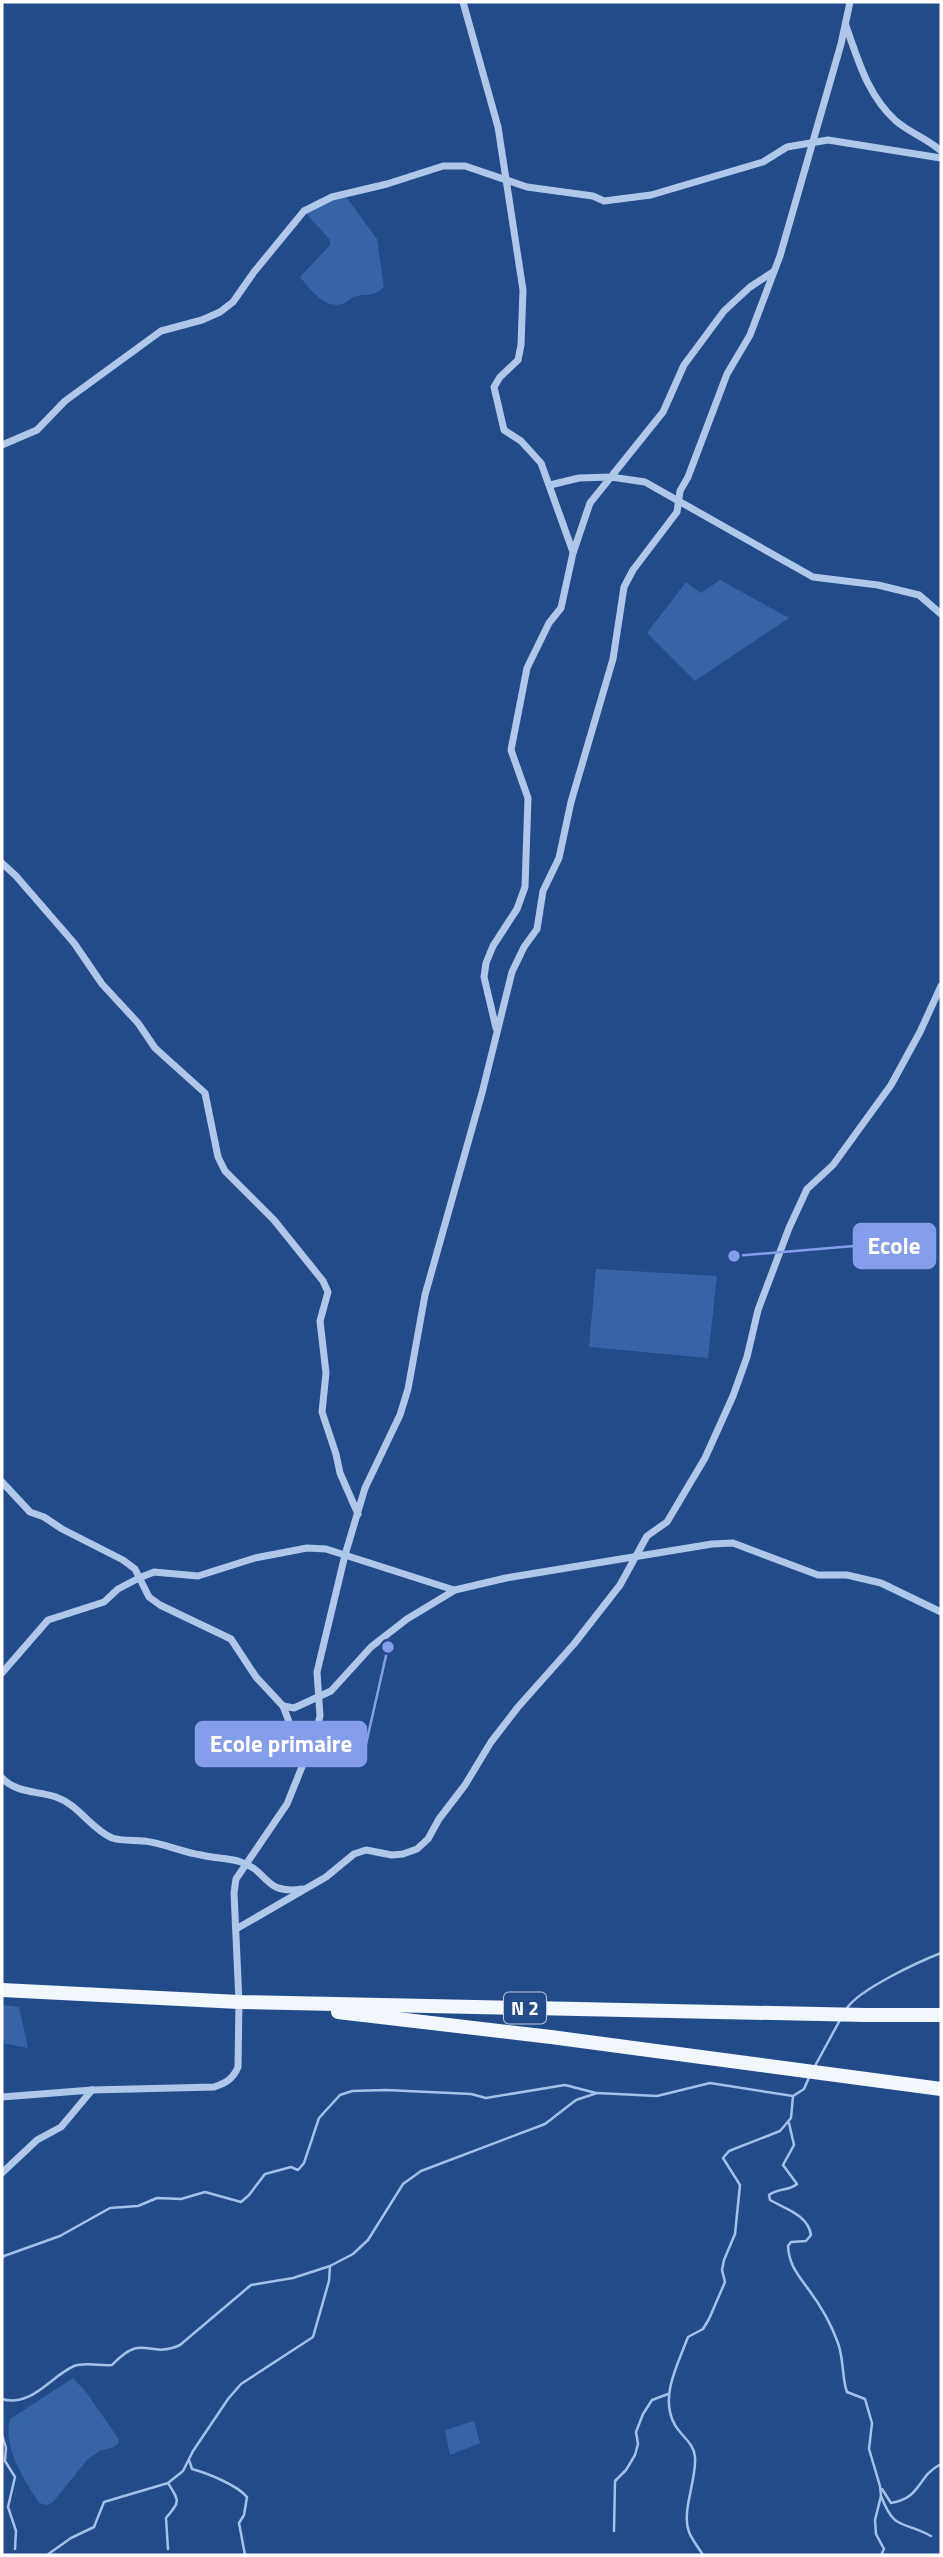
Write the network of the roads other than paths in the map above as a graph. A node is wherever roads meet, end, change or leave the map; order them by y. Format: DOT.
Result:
graph roads {
  1 [pos="463,2"];
  2 [pos="849,2"];
  3 [pos="845,24"];
  4 [pos="813,142"];
  5 [pos="941,151"];
  6 [pos="941,159"];
  7 [pos="507,180"];
  8 [pos="773,272"];
  9 [pos="2,445"];
  10 [pos="611,477"];
  11 [pos="550,485"];
  12 [pos="679,500"];
  13 [pos="573,553"];
  14 [pos="941,614"];
  15 [pos="2,863"];
  16 [pos="941,986"];
  17 [pos="497,1032"];
  18 [pos="2,1482"];
  19 [pos="358,1515"];
  20 [pos="345,1555"];
  21 [pos="636,1556"];
  22 [pos="139,1578"];
  23 [pos="455,1590"];
  24 [pos="941,1612"];
  25 [pos="2,1673"];
  26 [pos="318,1699"];
  27 [pos="283,1706"];
  28 [pos="304,1762"];
  29 [pos="2,1778"];
  30 [pos="246,1863"];
  31 [pos="306,1888"];
  32 [pos="236,1929"];
  33 [pos="2,1990"];
  34 [pos="239,2002"];
  35 [pos="941,2015"];
  36 [pos="941,2088"];
  37 [pos="92,2090"];
  38 [pos="2,2097"];
  39 [pos="2,2173"];
  1 -- 7 [label="street"];
  2 -- 3 [label="street"];
  3 -- 4 [label="street"];
  3 -- 5 [label="street"];
  4 -- 6 [label="street"];
  4 -- 7 [label="street"];
  4 -- 8 [label="street"];
  7 -- 9 [label="street"];
  7 -- 11 [label="street"];
  8 -- 10 [label="street"];
  8 -- 12 [label="street"];
  10 -- 11 [label="street"];
  10 -- 12 [label="street"];
  10 -- 13 [label="street"];
  11 -- 13 [label="street"];
  12 -- 14 [label="street"];
  12 -- 17 [label="street"];
  13 -- 17 [label="street"];
  15 -- 19 [label="street"];
  16 -- 21 [label="street"];
  17 -- 19 [label="street"];
  18 -- 22 [label="street"];
  19 -- 20 [label="street"];
  20 -- 22 [label="street"];
  20 -- 23 [label="street"];
  20 -- 26 [label="street"];
  21 -- 23 [label="street"];
  21 -- 24 [label="street"];
  21 -- 31 [label="street"];
  22 -- 25 [label="street"];
  22 -- 27 [label="street"];
  23 -- 26 [label="street"];
  26 -- 27 [label="street"];
  26 -- 28 [label="street"];
  27 -- 28 [label="street"];
  28 -- 30 [label="street"];
  29 -- 30 [label="street"];
  30 -- 31 [label="street"];
  30 -- 32 [label="street"];
  31 -- 32 [label="street"];
  32 -- 34 [label="street"];
  33 -- 34 [label="main road, N 2"];
  34 -- 35 [label="main road, N 2"];
  34 -- 36 [label="main road, N 2"];
  34 -- 37 [label="street"];
  37 -- 38 [label="street"];
  37 -- 39 [label="street"];
}
